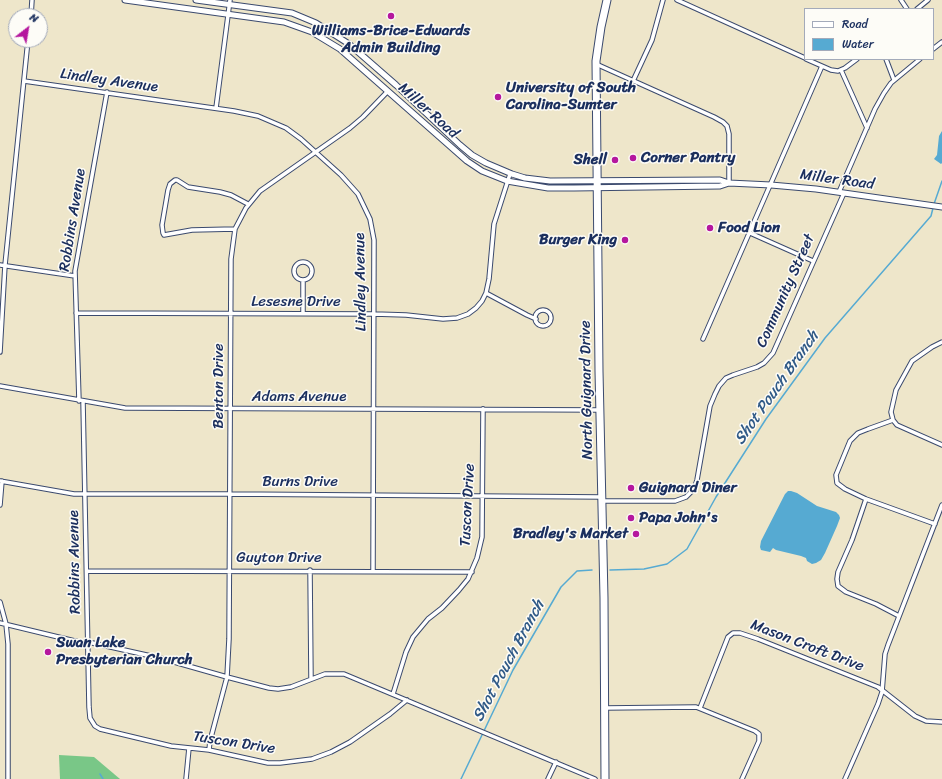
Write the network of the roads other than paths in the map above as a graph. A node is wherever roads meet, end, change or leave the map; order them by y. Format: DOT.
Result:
graph roads {
  1 [pos="125,0"];
  2 [pos="196,0"];
  3 [pos="663,0"];
  4 [pos="677,0"];
  5 [pos="928,0"];
  6 [pos="606,1"];
  7 [pos="230,2"];
  8 [pos="918,8"];
  9 [pos="228,14"];
  10 [pos="942,42"];
  11 [pos="27,48"];
  12 [pos="934,48"];
  13 [pos="804,58"];
  14 [pos="808,60"];
  15 [pos="856,60"];
  16 [pos="886,60"];
  17 [pos="919,60"];
  18 [pos="596,64"];
  19 [pos="822,66"];
  20 [pos="841,70"];
  21 [pos="894,80"];
  22 [pos="24,81"];
  23 [pos="633,81"];
  24 [pos="388,91"];
  25 [pos="107,92"];
  26 [pos="216,108"];
  27 [pos="867,128"];
  28 [pos="315,152"];
  29 [pos="510,174"];
  30 [pos="507,181"];
  31 [pos="729,183"];
  32 [pos="597,184"];
  33 [pos="771,185"];
  34 [pos="841,193"];
  35 [pos="248,204"];
  36 [pos="942,207"];
  37 [pos="234,229"];
  38 [pos="750,233"];
  39 [pos="813,261"];
  40 [pos="2,265"];
  41 [pos="75,276"];
  42 [pos="303,280"];
  43 [pos="486,293"];
  44 [pos="76,313"];
  45 [pos="231,314"];
  46 [pos="303,314"];
  47 [pos="374,314"];
  48 [pos="536,318"];
  49 [pos="703,339"];
  50 [pos="942,342"];
  51 [pos="0,352"];
  52 [pos="0,386"];
  53 [pos="81,401"];
  54 [pos="230,409"];
  55 [pos="374,409"];
  56 [pos="483,409"];
  57 [pos="600,410"];
  58 [pos="893,420"];
  59 [pos="942,445"];
  60 [pos="1,481"];
  61 [pos="86,494"];
  62 [pos="230,494"];
  63 [pos="373,495"];
  64 [pos="482,495"];
  65 [pos="602,499"];
  66 [pos="866,499"];
  67 [pos="0,505"];
  68 [pos="942,505"];
  69 [pos="935,524"];
  70 [pos="230,570"];
  71 [pos="310,570"];
  72 [pos="373,570"];
  73 [pos="87,571"];
  74 [pos="472,572"];
  75 [pos="0,602"];
  76 [pos="899,616"];
  77 [pos="0,623"];
  78 [pos="6,624"];
  79 [pos="88,642"];
  80 [pos="227,678"];
  81 [pos="311,679"];
  82 [pos="882,689"];
  83 [pos="393,694"];
  84 [pos="407,700"];
  85 [pos="605,708"];
  86 [pos="700,708"];
  87 [pos="92,722"];
  88 [pos="942,722"];
  89 [pos="189,748"];
  90 [pos="209,750"];
  91 [pos="556,762"];
  92 [pos="8,779"];
  93 [pos="186,779"];
  94 [pos="548,779"];
  95 [pos="595,779"];
  96 [pos="605,779"];
  97 [pos="742,779"];
  98 [pos="845,779"];
  1 -- 9 [label="street, Miller Road"];
  2 -- 7 [label="street, Miller Road"];
  3 -- 23 [label="street"];
  4 -- 13 [label="street"];
  5 -- 8 [label="street"];
  6 -- 18 [label="highway, North Guignard Drive"];
  7 -- 9 [label="street"];
  7 -- 29 [label="street, Miller Road"];
  9 -- 24 [label="street, Miller Road"];
  9 -- 26 [label="street"];
  10 -- 12 [label="street"];
  11 -- 22 [label="street"];
  14 -- 19 [label="street"];
  15 -- 20 [label="street"];
  16 -- 21 [label="street"];
  17 -- 21 [label="street, Community Street"];
  18 -- 23 [label="street"];
  18 -- 32 [label="highway, North Guignard Drive"];
  19 -- 20 [label="street"];
  19 -- 33 [label="street"];
  20 -- 27 [label="street"];
  21 -- 27 [label="street, Community Street"];
  22 -- 25 [label="street, Lindley Avenue"];
  22 -- 40 [label="street"];
  23 -- 31 [label="street"];
  24 -- 28 [label="street, Benton Drive"];
  24 -- 30 [label="street, Miller Road"];
  25 -- 26 [label="street, Lindley Avenue"];
  25 -- 41 [label="street, Robbins Avenue"];
  26 -- 28 [label="street, Lindley Avenue"];
  27 -- 34 [label="street, Community Street"];
  28 -- 35 [label="street, Benton Drive"];
  28 -- 47 [label="street, Lindley Avenue"];
  29 -- 30 [label="street, Lesesne Drive"];
  29 -- 32 [label="street, Miller Road"];
  30 -- 32 [label="street, Miller Road"];
  30 -- 43 [label="street, Lesesne Drive"];
  31 -- 32 [label="street, Miller Road"];
  31 -- 33 [label="street, Miller Road"];
  32 -- 57 [label="highway, North Guignard Drive"];
  33 -- 34 [label="street, Miller Road"];
  33 -- 38 [label="street"];
  34 -- 36 [label="street, Miller Road"];
  34 -- 39 [label="street, Community Street"];
  35 -- 37 [label="street, Benton Drive"];
  35 -- 37 [label="street"];
  37 -- 45 [label="street, Benton Drive"];
  38 -- 39 [label="street"];
  38 -- 49 [label="street"];
  39 -- 65 [label="street, Community Street"];
  40 -- 41 [label="street"];
  40 -- 51 [label="street"];
  41 -- 44 [label="street, Robbins Avenue"];
  42 -- 42 [label="street"];
  42 -- 46 [label="street"];
  43 -- 47 [label="street, Lesesne Drive"];
  43 -- 48 [label="street"];
  44 -- 45 [label="street, Lesesne Drive"];
  44 -- 53 [label="street, Robbins Avenue"];
  45 -- 46 [label="street, Lesesne Drive"];
  45 -- 54 [label="street, Benton Drive"];
  46 -- 47 [label="street, Lesesne Drive"];
  47 -- 55 [label="street, Lindley Avenue"];
  48 -- 48 [label="street"];
  50 -- 58 [label="street"];
  52 -- 53 [label="street, Adams Avenue"];
  53 -- 54 [label="street, Adams Avenue"];
  53 -- 61 [label="street, Robbins Avenue"];
  54 -- 55 [label="street, Adams Avenue"];
  54 -- 62 [label="street, Benton Drive"];
  55 -- 56 [label="street, Adams Avenue"];
  55 -- 63 [label="street, Lindley Avenue"];
  56 -- 57 [label="street, Adams Avenue"];
  56 -- 64 [label="street, Tuscon Drive"];
  57 -- 65 [label="highway, North Guignard Drive"];
  58 -- 59 [label="street"];
  58 -- 66 [label="street"];
  60 -- 61 [label="street, Burns Drive"];
  60 -- 67 [label="street"];
  61 -- 62 [label="street, Burns Drive"];
  61 -- 73 [label="street, Robbins Avenue"];
  62 -- 63 [label="street, Burns Drive"];
  62 -- 70 [label="street, Benton Drive"];
  63 -- 64 [label="street, Burns Drive"];
  63 -- 72 [label="street, Lindley Avenue"];
  64 -- 65 [label="street, Burns Drive"];
  64 -- 74 [label="street, Tuscon Drive"];
  65 -- 85 [label="highway, North Guignard Drive"];
  66 -- 69 [label="street"];
  66 -- 76 [label="street"];
  68 -- 69 [label="street"];
  69 -- 76 [label="street"];
  70 -- 71 [label="street, Guyton Drive"];
  70 -- 73 [label="street, Guyton Drive"];
  70 -- 80 [label="street, Benton Drive"];
  71 -- 72 [label="street, Guyton Drive"];
  71 -- 81 [label="street"];
  72 -- 74 [label="street, Guyton Drive"];
  73 -- 79 [label="street, Robbins Avenue"];
  74 -- 83 [label="street, Tuscon Drive"];
  75 -- 78 [label="street"];
  76 -- 82 [label="street"];
  77 -- 78 [label="street"];
  78 -- 79 [label="street"];
  78 -- 92 [label="street"];
  79 -- 80 [label="street"];
  79 -- 87 [label="street, Robbins Avenue"];
  80 -- 81 [label="street"];
  80 -- 90 [label="street, Benton Drive"];
  81 -- 83 [label="street"];
  82 -- 86 [label="street, Mason Croft Drive"];
  82 -- 88 [label="street, Mason Croft Drive"];
  82 -- 98 [label="street"];
  83 -- 84 [label="street"];
  84 -- 90 [label="street, Tuscon Drive"];
  84 -- 91 [label="street"];
  85 -- 86 [label="street"];
  85 -- 96 [label="highway, North Guignard Drive"];
  86 -- 97 [label="street"];
  87 -- 89 [label="street, Tuscon Drive"];
  89 -- 90 [label="street, Tuscon Drive"];
  89 -- 93 [label="street"];
  91 -- 94 [label="street"];
  91 -- 95 [label="street"];
}
